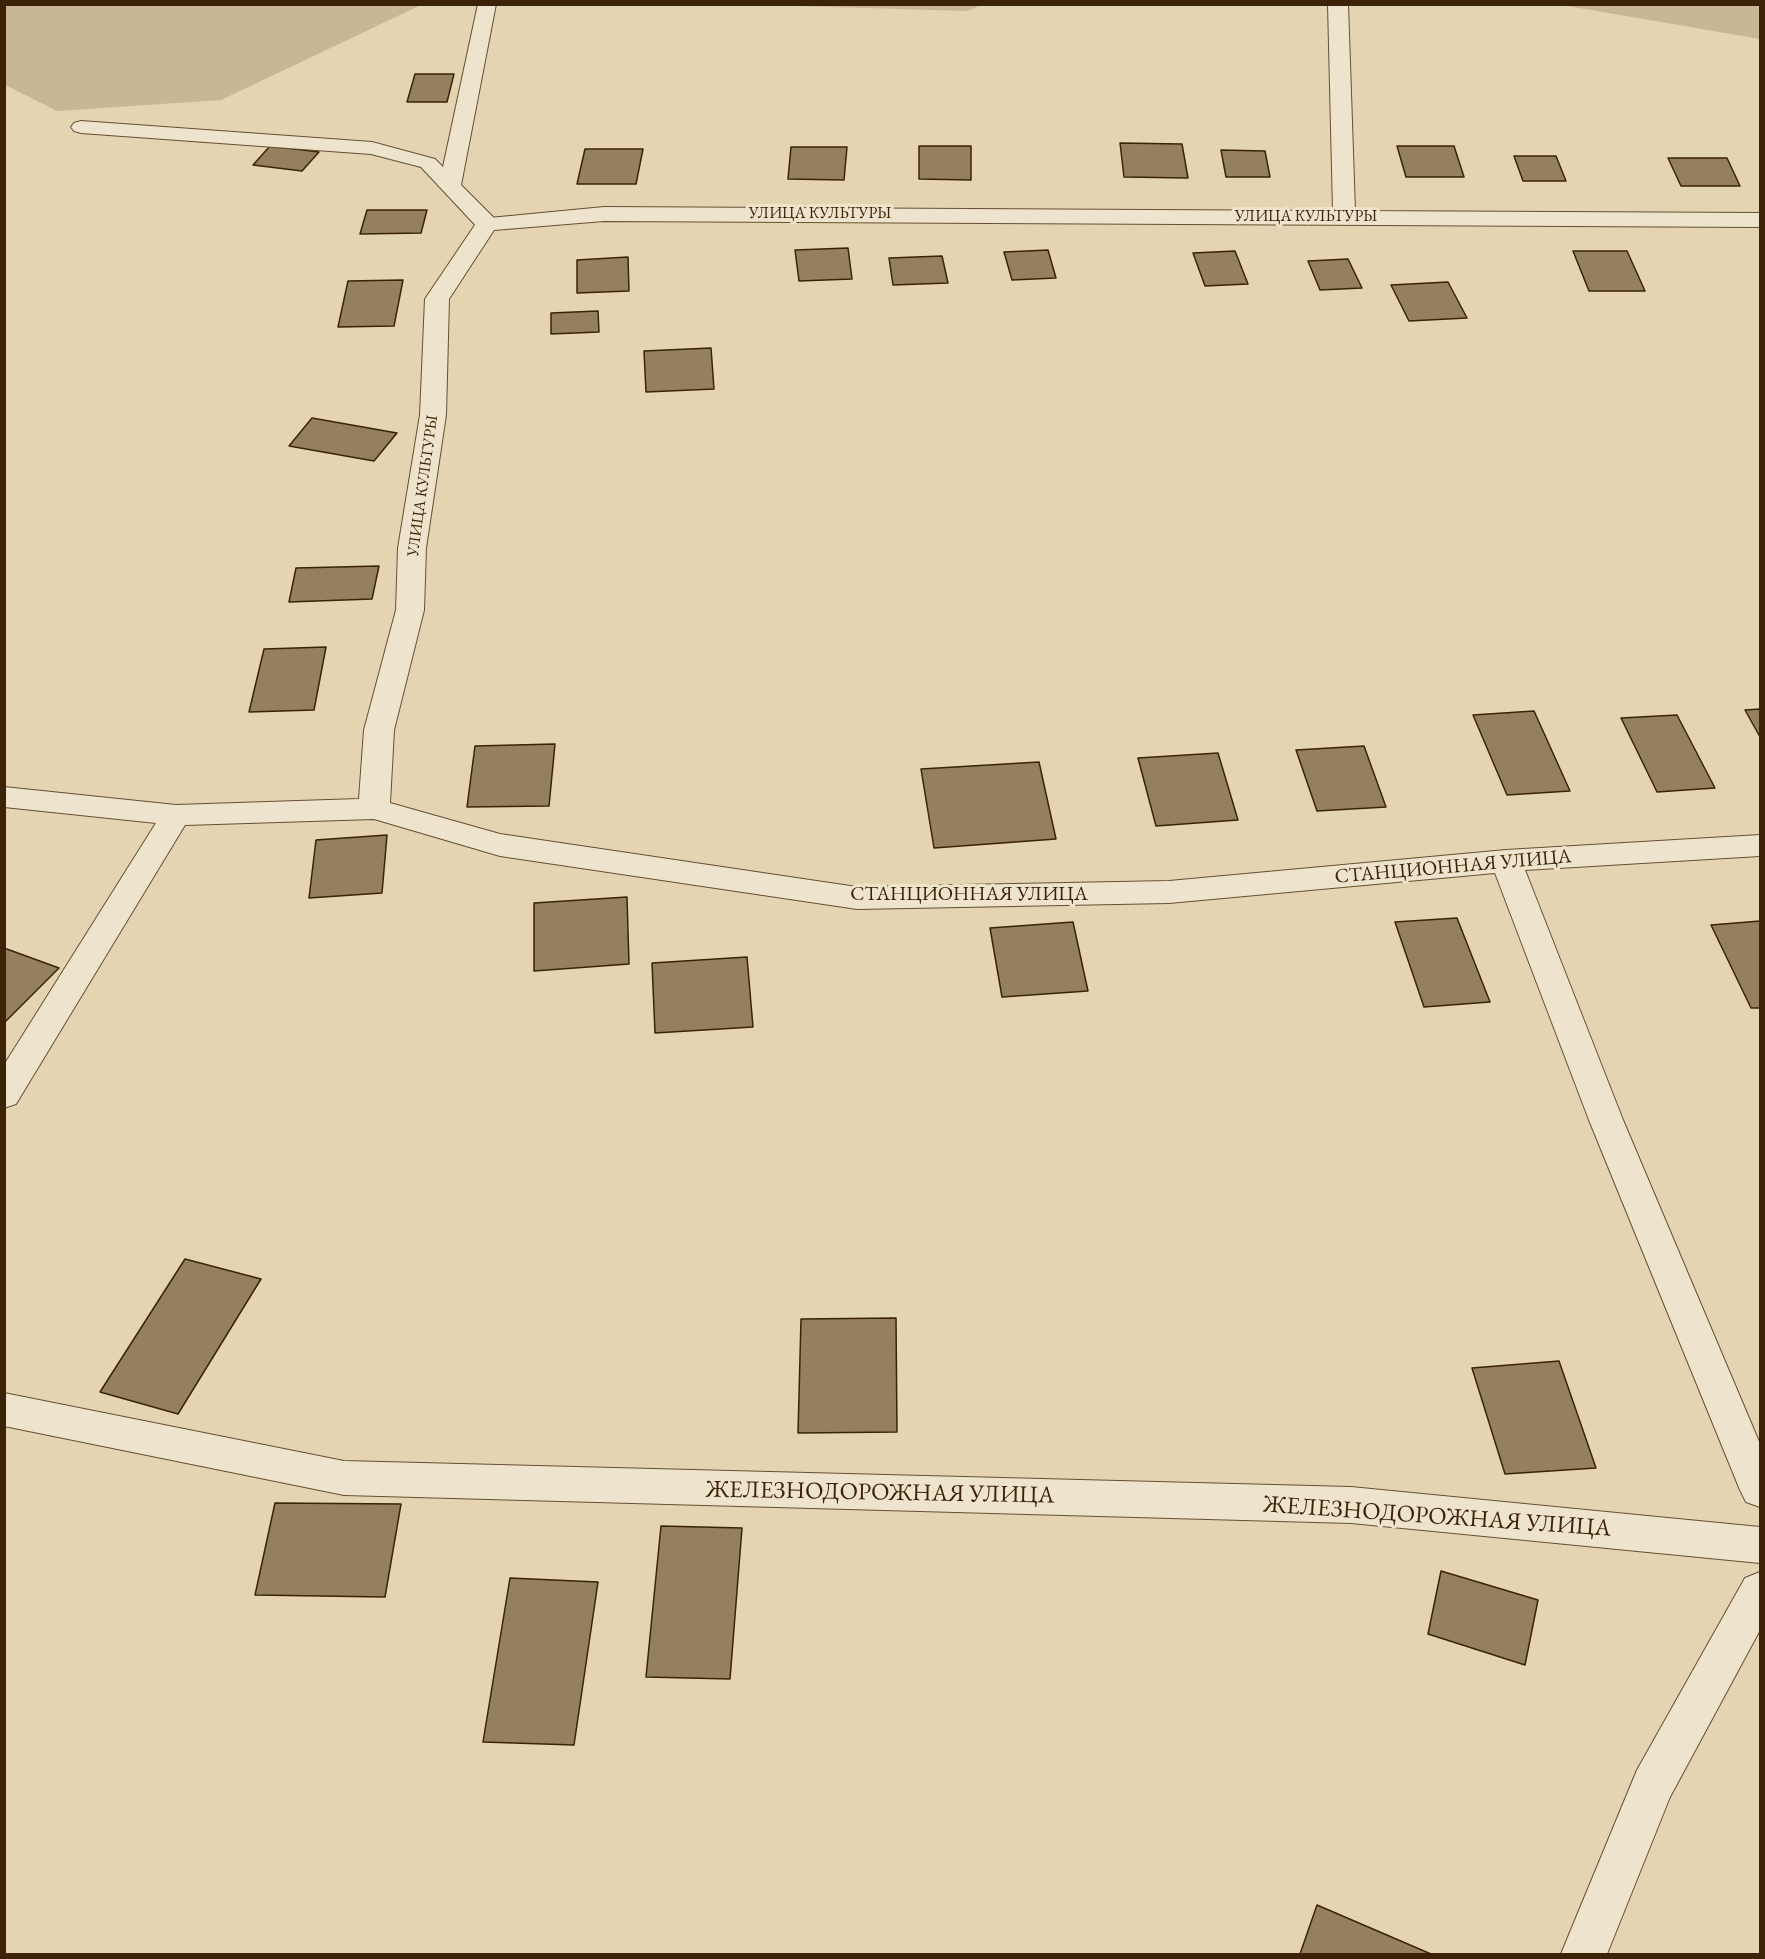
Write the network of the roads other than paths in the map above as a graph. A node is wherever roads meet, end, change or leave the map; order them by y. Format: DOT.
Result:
graph roads {
  1 [pos="487,4"];
  2 [pos="1338,4"];
  3 [pos="81,126"];
  4 [pos="450,185"];
  5 [pos="1344,218"];
  6 [pos="1761,220"];
  7 [pos="488,224"];
  8 [pos="4,797"];
  9 [pos="374,809"];
  10 [pos="176,815"];
  11 [pos="1761,845"];
  12 [pos="1506,861"];
  13 [pos="4,1095"];
  14 [pos="4,1410"];
  15 [pos="1761,1490"];
  16 [pos="1761,1545"];
  17 [pos="1761,1591"];
  18 [pos="1584,1954"];
  1 -- 4 [label="lane"];
  2 -- 5 [label="street"];
  3 -- 4 [label="lane"];
  4 -- 7 [label="lane"];
  5 -- 6 [label="street, УЛИЦА КУЛЬТУРЫ"];
  5 -- 7 [label="street, УЛИЦА КУЛЬТУРЫ"];
  7 -- 9 [label="street, УЛИЦА КУЛЬТУРЫ"];
  8 -- 10 [label="street, СТАНЦИОННАЯ УЛИЦА"];
  9 -- 10 [label="street, СТАНЦИОННАЯ УЛИЦА"];
  9 -- 12 [label="street, СТАНЦИОННАЯ УЛИЦА"];
  10 -- 13 [label="street"];
  11 -- 12 [label="street, СТАНЦИОННАЯ УЛИЦА"];
  12 -- 15 [label="street"];
  14 -- 16 [label="street, ЖЕЛЕЗНОДОРОЖНАЯ УЛИЦА"];
  17 -- 18 [label="street"];
}
